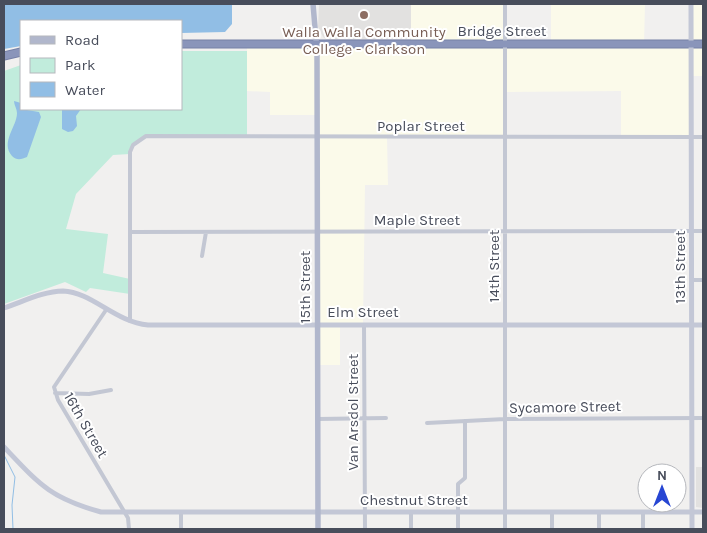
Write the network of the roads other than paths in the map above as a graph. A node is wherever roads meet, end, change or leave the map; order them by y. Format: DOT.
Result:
graph roads {
  1 [pos="312,4"];
  2 [pos="505,4"];
  3 [pos="691,4"];
  4 [pos="182,44"];
  5 [pos="317,44"];
  6 [pos="505,44"];
  7 [pos="692,44"];
  8 [pos="703,44"];
  9 [pos="20,52"];
  10 [pos="4,56"];
  11 [pos="505,137"];
  12 [pos="692,137"];
  13 [pos="703,137"];
  14 [pos="318,138"];
  15 [pos="692,231"];
  16 [pos="703,231"];
  17 [pos="130,232"];
  18 [pos="206,232"];
  19 [pos="317,232"];
  20 [pos="505,232"];
  21 [pos="202,256"];
  22 [pos="692,280"];
  23 [pos="703,280"];
  24 [pos="4,308"];
  25 [pos="106,310"];
  26 [pos="130,322"];
  27 [pos="505,324"];
  28 [pos="318,325"];
  29 [pos="364,325"];
  30 [pos="692,325"];
  31 [pos="703,325"];
  32 [pos="111,390"];
  33 [pos="55,393"];
  34 [pos="365,418"];
  35 [pos="386,418"];
  36 [pos="693,418"];
  37 [pos="703,418"];
  38 [pos="318,419"];
  39 [pos="506,419"];
  40 [pos="465,421"];
  41 [pos="427,422"];
  42 [pos="4,447"];
  43 [pos="54,492"];
  44 [pos="101,512"];
  45 [pos="181,512"];
  46 [pos="318,512"];
  47 [pos="411,512"];
  48 [pos="458,512"];
  49 [pos="505,512"];
  50 [pos="552,512"];
  51 [pos="599,512"];
  52 [pos="637,512"];
  53 [pos="687,512"];
  54 [pos="692,512"];
  55 [pos="703,512"];
  56 [pos="124,513"];
  57 [pos="365,513"];
  58 [pos="643,513"];
  59 [pos="129,529"];
  60 [pos="181,529"];
  61 [pos="318,529"];
  62 [pos="365,529"];
  63 [pos="411,529"];
  64 [pos="458,529"];
  65 [pos="505,529"];
  66 [pos="552,529"];
  67 [pos="599,529"];
  68 [pos="643,529"];
  69 [pos="692,529"];
  1 -- 5 [label="main road, 15th Street"];
  2 -- 6 [label="street, 14th Street"];
  3 -- 7 [label="main road, 13th Street"];
  4 -- 5 [label="highway, Bridge Street"];
  5 -- 6 [label="highway, Bridge Street"];
  5 -- 14 [label="main road, 15th Street"];
  6 -- 7 [label="highway, Bridge Street"];
  6 -- 11 [label="street, 14th Street"];
  7 -- 8 [label="highway, Bridge Street"];
  7 -- 12 [label="main road, 13th Street"];
  9 -- 10 [label="highway"];
  11 -- 12 [label="street, Poplar Street"];
  11 -- 14 [label="street, Poplar Street"];
  11 -- 20 [label="street, 14th Street"];
  12 -- 13 [label="street, Poplar Street"];
  12 -- 15 [label="main road, 13th Street"];
  14 -- 17 [label="street, Poplar Street"];
  14 -- 19 [label="main road, 15th Street"];
  15 -- 16 [label="street, Maple Street"];
  15 -- 20 [label="street, Maple Street"];
  15 -- 22 [label="main road, 13th Street"];
  17 -- 18 [label="street, Maple Street"];
  17 -- 26 [label="street"];
  18 -- 19 [label="street, Maple Street"];
  18 -- 21 [label="street"];
  19 -- 20 [label="street, Maple Street"];
  19 -- 28 [label="main road, 15th Street"];
  20 -- 27 [label="street, 14th Street"];
  22 -- 23 [label="street"];
  22 -- 30 [label="main road, 13th Street"];
  24 -- 25 [label="main road, Elm Street"];
  25 -- 26 [label="main road, Elm Street"];
  25 -- 33 [label="street, 16th Street"];
  26 -- 28 [label="main road, Elm Street"];
  27 -- 29 [label="main road, Elm Street"];
  27 -- 30 [label="main road, Elm Street"];
  27 -- 39 [label="street, 14th Street"];
  28 -- 29 [label="main road, Elm Street"];
  28 -- 38 [label="main road, 15th Street"];
  29 -- 34 [label="street, Van Arsdol Street"];
  30 -- 31 [label="main road, Elm Street"];
  30 -- 36 [label="main road, 13th Street"];
  32 -- 33 [label="street"];
  33 -- 56 [label="street, 16th Street"];
  34 -- 35 [label="street"];
  34 -- 38 [label="street"];
  34 -- 57 [label="street, Van Arsdol Street"];
  36 -- 37 [label="street, Sycamore Street"];
  36 -- 39 [label="street, Sycamore Street"];
  36 -- 54 [label="main road, 13th Street"];
  38 -- 46 [label="main road, 15th Street"];
  39 -- 40 [label="street, Sycamore Street"];
  39 -- 49 [label="street, 14th Street"];
  40 -- 41 [label="street, Sycamore Street"];
  40 -- 48 [label="street"];
  42 -- 44 [label="main road, Chestnut Street"];
  43 -- 44 [label="street"];
  44 -- 56 [label="main road, Chestnut Street"];
  45 -- 46 [label="main road, Chestnut Street"];
  45 -- 56 [label="main road, Chestnut Street"];
  45 -- 60 [label="street"];
  46 -- 57 [label="main road, Chestnut Street"];
  46 -- 61 [label="main road, 15th Street"];
  47 -- 48 [label="main road, Chestnut Street"];
  47 -- 57 [label="main road, Chestnut Street"];
  47 -- 63 [label="street"];
  48 -- 49 [label="main road, Chestnut Street"];
  48 -- 64 [label="street"];
  49 -- 50 [label="main road, Chestnut Street"];
  49 -- 65 [label="street, 14th Street"];
  50 -- 51 [label="main road, Chestnut Street"];
  50 -- 66 [label="street"];
  51 -- 52 [label="main road, Chestnut Street"];
  51 -- 67 [label="street"];
  53 -- 54 [label="main road, Chestnut Street"];
  54 -- 55 [label="main road, Chestnut Street"];
  54 -- 69 [label="main road, 13th Street"];
  56 -- 59 [label="street, 16th Street"];
  57 -- 62 [label="street, Van Arsdol Street"];
  58 -- 68 [label="street"];
}
